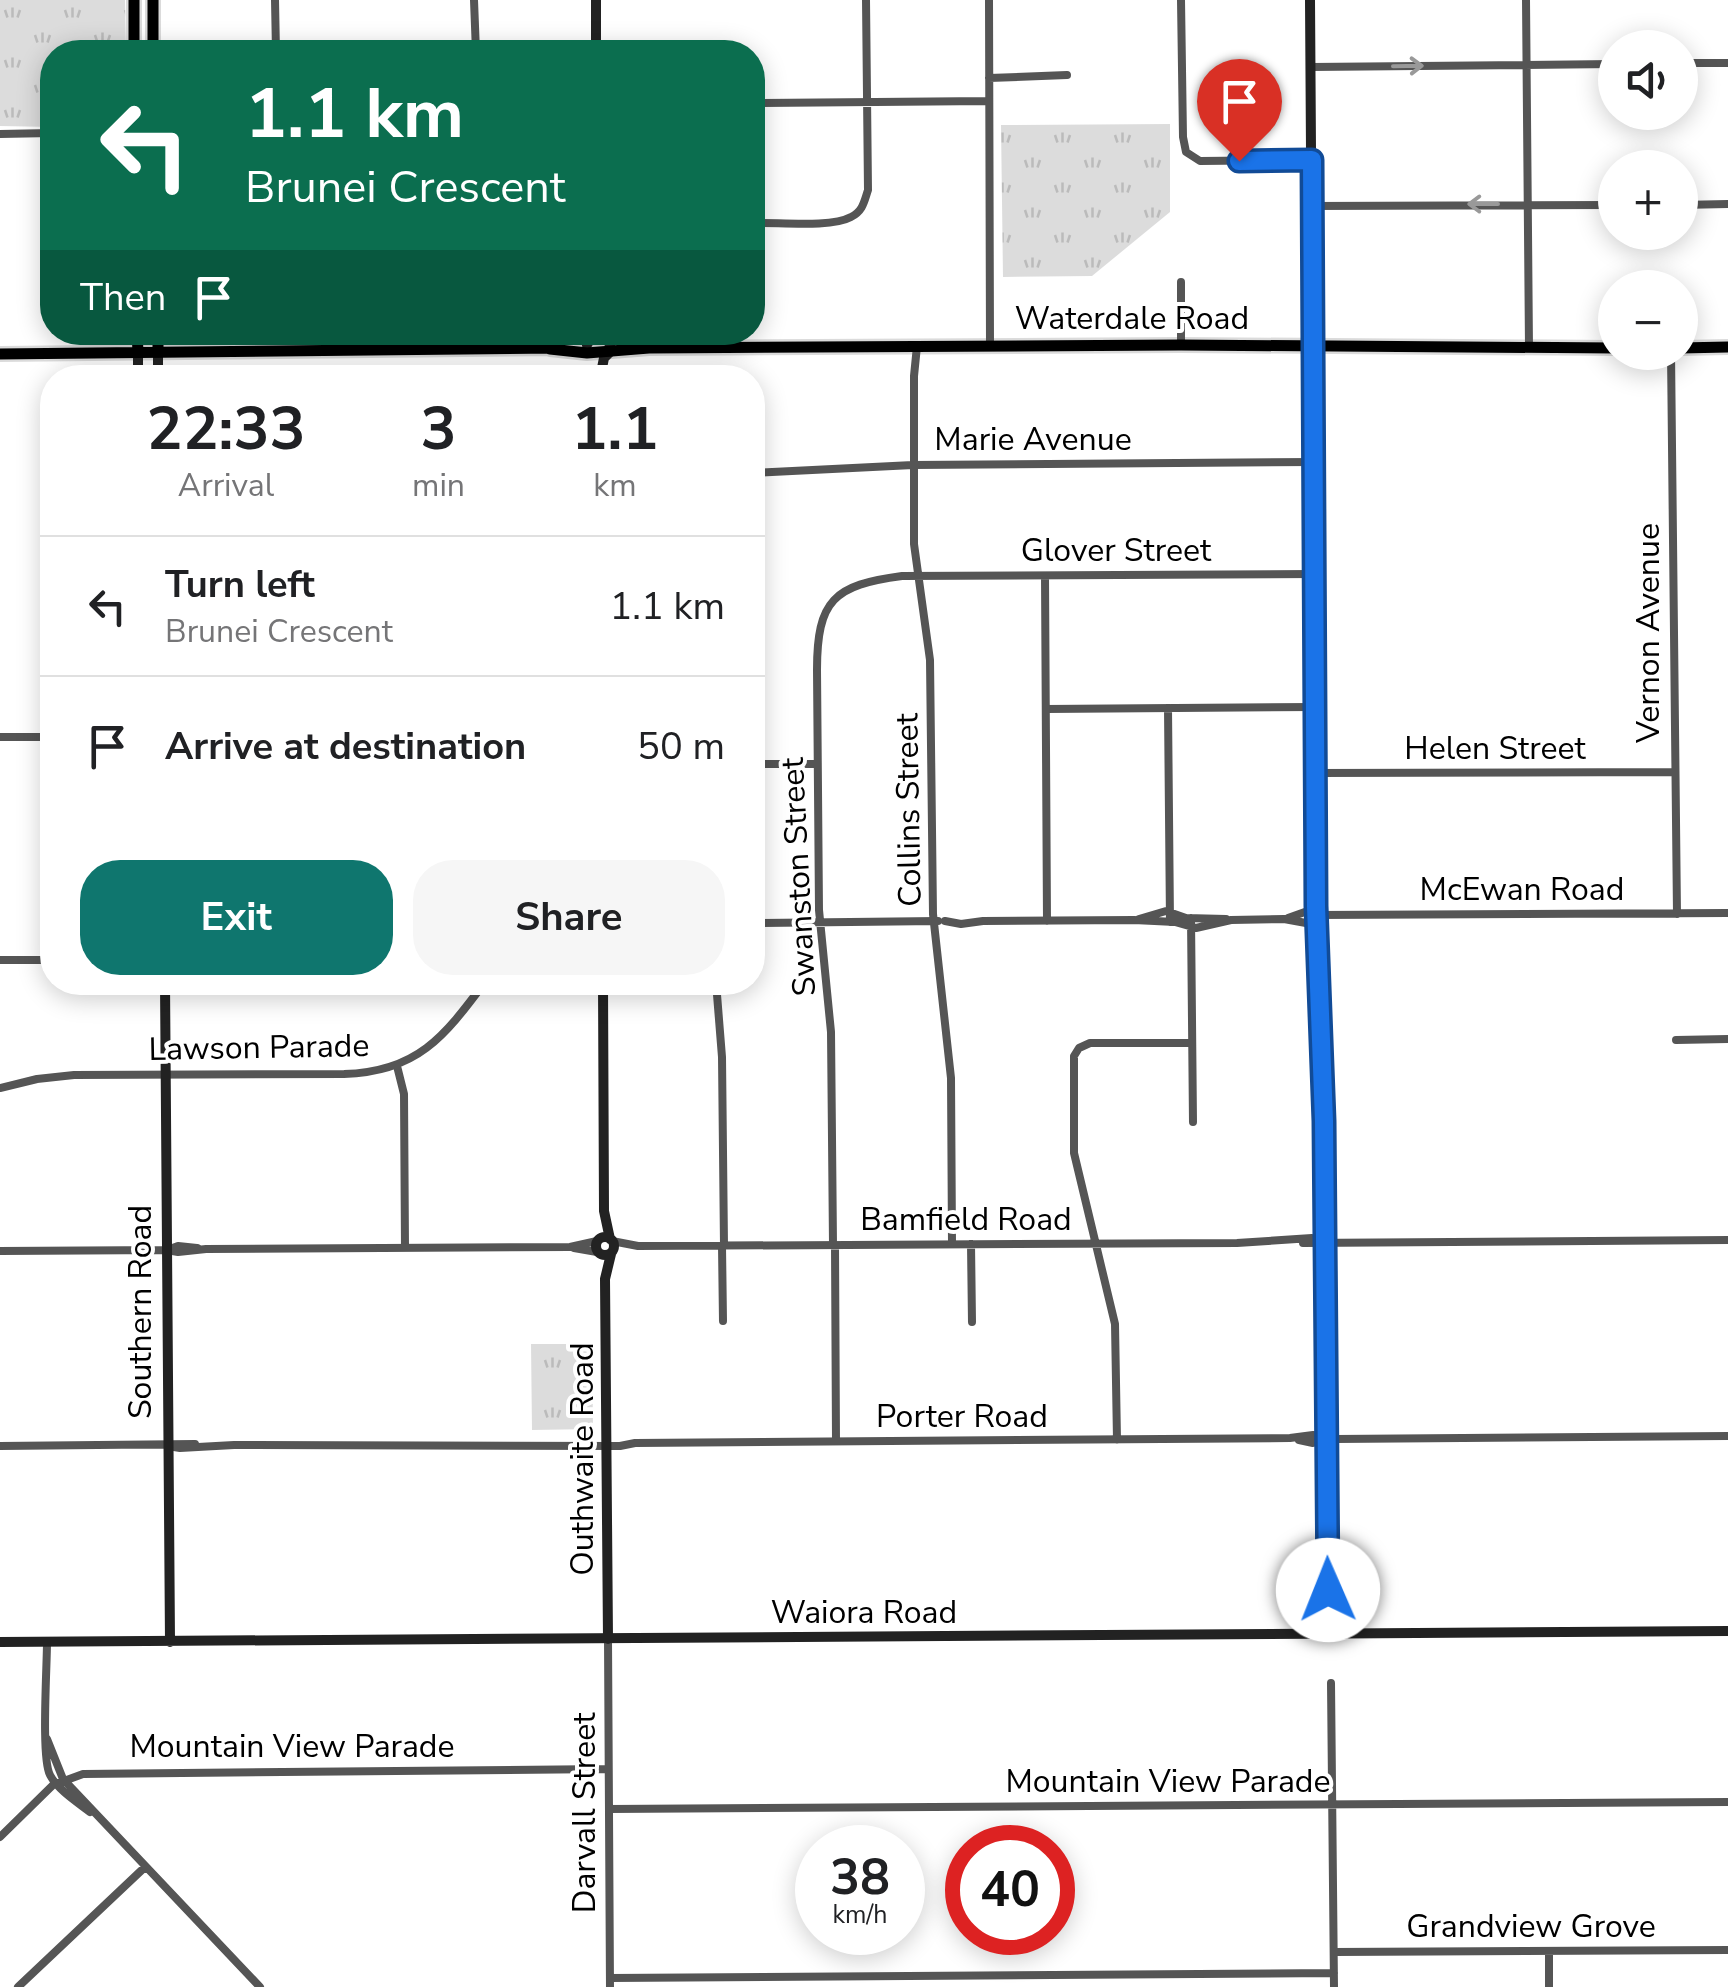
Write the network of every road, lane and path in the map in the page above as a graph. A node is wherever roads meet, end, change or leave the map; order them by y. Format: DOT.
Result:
graph roads {
  1 [pos="134,0"];
  2 [pos="153,0"];
  3 [pos="275,0"];
  4 [pos="474,0"];
  5 [pos="596,0"];
  6 [pos="866,0"];
  7 [pos="989,0"];
  8 [pos="1181,0"];
  9 [pos="1310,0"];
  10 [pos="1526,0"];
  11 [pos="134,40"];
  12 [pos="153,40"];
  13 [pos="276,40"];
  14 [pos="476,40"];
  15 [pos="596,40"];
  16 [pos="1698,63"];
  17 [pos="1728,63"];
  18 [pos="1526,64"];
  19 [pos="1598,64"];
  20 [pos="1311,67"];
  21 [pos="1067,75"];
  22 [pos="988,78"];
  23 [pos="868,102"];
  24 [pos="988,102"];
  25 [pos="765,103"];
  26 [pos="0,134"];
  27 [pos="40,134"];
  28 [pos="1312,160"];
  29 [pos="1698,204"];
  30 [pos="1728,204"];
  31 [pos="1528,205"];
  32 [pos="1598,205"];
  33 [pos="1312,206"];
  34 [pos="765,222"];
  35 [pos="1181,282"];
  36 [pos="138,345"];
  37 [pos="158,345"];
  38 [pos="389,345"];
  39 [pos="589,345"];
  40 [pos="608,345"];
  41 [pos="1181,345"];
  42 [pos="913,346"];
  43 [pos="990,346"];
  44 [pos="1313,347"];
  45 [pos="1728,347"];
  46 [pos="1529,348"];
  47 [pos="1598,348"];
  48 [pos="1698,348"];
  49 [pos="587,349"];
  50 [pos="610,349"];
  51 [pos="389,350"];
  52 [pos="158,351"];
  53 [pos="138,352"];
  54 [pos="0,354"];
  55 [pos="138,365"];
  56 [pos="158,365"];
  57 [pos="597,365"];
  58 [pos="604,365"];
  59 [pos="1671,370"];
  60 [pos="1314,462"];
  61 [pos="913,465"];
  62 [pos="765,472"];
  63 [pos="1314,574"];
  64 [pos="917,576"];
  65 [pos="1045,576"];
  66 [pos="1316,707"];
  67 [pos="1168,708"];
  68 [pos="1046,709"];
  69 [pos="0,737"];
  70 [pos="40,737"];
  71 [pos="765,764"];
  72 [pos="817,764"];
  73 [pos="1675,772"];
  74 [pos="1316,773"];
  75 [pos="1170,911"];
  76 [pos="1728,913"];
  77 [pos="1677,914"];
  78 [pos="1317,916"];
  79 [pos="1284,919"];
  80 [pos="1134,920"];
  81 [pos="1047,921"];
  82 [pos="820,922"];
  83 [pos="934,922"];
  84 [pos="1170,922"];
  85 [pos="765,923"];
  86 [pos="1191,923"];
  87 [pos="0,960"];
  88 [pos="40,960"];
  89 [pos="165,995"];
  90 [pos="474,995"];
  91 [pos="603,995"];
  92 [pos="716,995"];
  93 [pos="1728,1039"];
  94 [pos="1676,1040"];
  95 [pos="1192,1043"];
  96 [pos="397,1066"];
  97 [pos="166,1075"];
  98 [pos="0,1088"];
  99 [pos="1193,1122"];
  100 [pos="1728,1240"];
  101 [pos="1325,1242"];
  102 [pos="1097,1243"];
  103 [pos="952,1244"];
  104 [pos="971,1244"];
  105 [pos="834,1245"];
  106 [pos="605,1246"];
  107 [pos="723,1246"];
  108 [pos="405,1248"];
  109 [pos="0,1250"];
  110 [pos="167,1250"];
  111 [pos="722,1321"];
  112 [pos="972,1322"];
  113 [pos="1728,1436"];
  114 [pos="1327,1438"];
  115 [pos="1116,1440"];
  116 [pos="836,1442"];
  117 [pos="607,1443"];
  118 [pos="0,1446"];
  119 [pos="168,1446"];
  120 [pos="1728,1631"];
  121 [pos="1329,1634"];
  122 [pos="608,1639"];
  123 [pos="0,1642"];
  124 [pos="46,1642"];
  125 [pos="170,1642"];
  126 [pos="1332,1683"];
  127 [pos="608,1768"];
  128 [pos="60,1781"];
  129 [pos="1728,1802"];
  130 [pos="1334,1804"];
  131 [pos="608,1809"];
  132 [pos="0,1837"];
  133 [pos="145,1866"];
  134 [pos="1728,1950"];
  135 [pos="1548,1951"];
  136 [pos="1334,1952"];
  137 [pos="1334,1973"];
  138 [pos="610,1982"];
  139 [pos="18,1987"];
  140 [pos="260,1987"];
  141 [pos="1334,1987"];
  142 [pos="1549,1987"];
  1 -- 11 [label="main road"];
  2 -- 12 [label="main road"];
  3 -- 13 [label="street"];
  4 -- 14 [label="street"];
  5 -- 15 [label="main road"];
  6 -- 23 [label="street"];
  7 -- 22 [label="street"];
  8 -- 28 [label="street"];
  9 -- 20 [label="main road"];
  10 -- 18 [label="street"];
  16 -- 17 [label="street"];
  18 -- 19 [label="street"];
  20 -- 18 [label="street, one-way"];
  18 -- 31 [label="street"];
  20 -- 28 [label="main road"];
  21 -- 22 [label="street"];
  22 -- 24 [label="street"];
  23 -- 24 [label="street"];
  23 -- 25 [label="street"];
  23 -- 34 [label="street"];
  24 -- 43 [label="street"];
  26 -- 27 [label="street"];
  28 -- 33 [label="main road"];
  29 -- 30 [label="street"];
  31 -- 32 [label="street"];
  31 -- 33 [label="street, one-way"];
  31 -- 46 [label="street"];
  33 -- 44 [label="main road"];
  35 -- 41 [label="street"];
  36 -- 53 [label="main road"];
  37 -- 52 [label="main road"];
  38 -- 51 [label="street"];
  39 -- 49 [label="main road"];
  40 -- 50 [label="main road"];
  41 -- 43 [label="main road, Waterdale Road"];
  41 -- 44 [label="main road, Waterdale Road"];
  42 -- 43 [label="main road, Waterdale Road"];
  42 -- 50 [label="main road, Waterdale Road"];
  42 -- 61 [label="street, Collins Street"];
  44 -- 46 [label="main road, Waterdale Road"];
  44 -- 60 [label="main road"];
  45 -- 48 [label="main road"];
  46 -- 47 [label="main road, Waterdale Road"];
  49 -- 50 [label="main road, Waterdale Road"];
  49 -- 51 [label="main road, Waterdale Road"];
  49 -- 57 [label="main road"];
  50 -- 58 [label="main road"];
  51 -- 52 [label="main road, Waterdale Road"];
  52 -- 53 [label="main road, Waterdale Road"];
  52 -- 56 [label="main road"];
  53 -- 54 [label="main road, Waterdale Road"];
  53 -- 55 [label="main road"];
  59 -- 73 [label="street, Vernon Avenue"];
  60 -- 61 [label="street, Marie Avenue"];
  60 -- 63 [label="main road"];
  61 -- 62 [label="street, Marie Avenue"];
  61 -- 64 [label="street, Collins Street"];
  63 -- 65 [label="street, Glover Street"];
  63 -- 66 [label="main road"];
  64 -- 65 [label="street, Glover Street"];
  64 -- 72 [label="street, Swanston Street"];
  64 -- 83 [label="street, Collins Street"];
  65 -- 68 [label="street"];
  66 -- 67 [label="street"];
  66 -- 74 [label="main road"];
  67 -- 68 [label="street"];
  67 -- 75 [label="street"];
  68 -- 81 [label="street"];
  69 -- 70 [label="street"];
  71 -- 72 [label="street"];
  72 -- 82 [label="street, Swanston Street"];
  73 -- 74 [label="street, Helen Street"];
  73 -- 77 [label="street, Vernon Avenue"];
  74 -- 78 [label="main road"];
  75 -- 80 [label="street, McEwan Road"];
  75 -- 84 [label="street"];
  75 -- 86 [label="street, McEwan Road"];
  76 -- 77 [label="street, McEwan Road"];
  77 -- 78 [label="street, McEwan Road"];
  78 -- 79 [label="street, McEwan Road"];
  78 -- 79 [label="street, McEwan Road"];
  78 -- 101 [label="main road"];
  79 -- 86 [label="street, McEwan Road"];
  80 -- 81 [label="street, McEwan Road"];
  80 -- 84 [label="street, McEwan Road"];
  81 -- 83 [label="street, McEwan Road"];
  82 -- 83 [label="street, McEwan Road"];
  82 -- 85 [label="street, McEwan Road"];
  82 -- 105 [label="street, Swanston Street"];
  83 -- 103 [label="street, Collins Street"];
  84 -- 86 [label="street, McEwan Road"];
  86 -- 95 [label="street"];
  87 -- 88 [label="street"];
  89 -- 97 [label="main road, Southern Road"];
  90 -- 96 [label="street, Lawson Parade"];
  91 -- 106 [label="main road, Outhwaite Road"];
  92 -- 107 [label="street"];
  93 -- 94 [label="street"];
  95 -- 99 [label="street"];
  95 -- 102 [label="street"];
  96 -- 97 [label="street, Lawson Parade"];
  96 -- 108 [label="street"];
  97 -- 98 [label="street, Lawson Parade"];
  97 -- 110 [label="main road, Southern Road"];
  100 -- 101 [label="street, Bamfield Road"];
  101 -- 102 [label="street, Bamfield Road"];
  101 -- 114 [label="main road"];
  102 -- 104 [label="street, Bamfield Road"];
  102 -- 115 [label="street"];
  103 -- 104 [label="street, Bamfield Road"];
  103 -- 105 [label="street, Bamfield Road"];
  104 -- 112 [label="street"];
  105 -- 107 [label="street, Bamfield Road"];
  105 -- 116 [label="street, Swanston Street"];
  106 -- 107 [label="street, Bamfield Road"];
  106 -- 108 [label="street, Bamfield Road"];
  106 -- 117 [label="main road, Outhwaite Road"];
  107 -- 111 [label="street"];
  108 -- 110 [label="street, Bamfield Road"];
  109 -- 110 [label="street, Bamfield Road"];
  110 -- 119 [label="main road, Southern Road"];
  113 -- 114 [label="street, Porter Road"];
  114 -- 115 [label="street, Porter Road"];
  114 -- 121 [label="main road"];
  115 -- 116 [label="street, Porter Road"];
  116 -- 117 [label="street, Porter Road"];
  117 -- 119 [label="street, Porter Road"];
  117 -- 122 [label="main road, Outhwaite Road"];
  118 -- 119 [label="street, Porter Road"];
  119 -- 125 [label="main road, Southern Road"];
  120 -- 121 [label="main road, Waiora Road"];
  121 -- 122 [label="main road, Waiora Road"];
  122 -- 125 [label="main road, Waiora Road"];
  122 -- 127 [label="street, Darvall Street"];
  123 -- 124 [label="main road, Waiora Road"];
  124 -- 125 [label="main road, Waiora Road"];
  124 -- 128 [label="street"];
  126 -- 130 [label="street"];
  127 -- 128 [label="street, Mountain View Parade"];
  127 -- 131 [label="street, Darvall Street"];
  128 -- 132 [label="street"];
  128 -- 133 [label="street"];
  129 -- 130 [label="street, Mountain View Parade"];
  130 -- 131 [label="street, Mountain View Parade"];
  130 -- 136 [label="street"];
  131 -- 138 [label="street, Darvall Street"];
  133 -- 139 [label="street"];
  133 -- 140 [label="street"];
  134 -- 135 [label="street, Grandview Grove"];
  135 -- 136 [label="street, Grandview Grove"];
  135 -- 142 [label="street"];
  136 -- 137 [label="street"];
  137 -- 138 [label="street"];
  137 -- 141 [label="street"];
}
